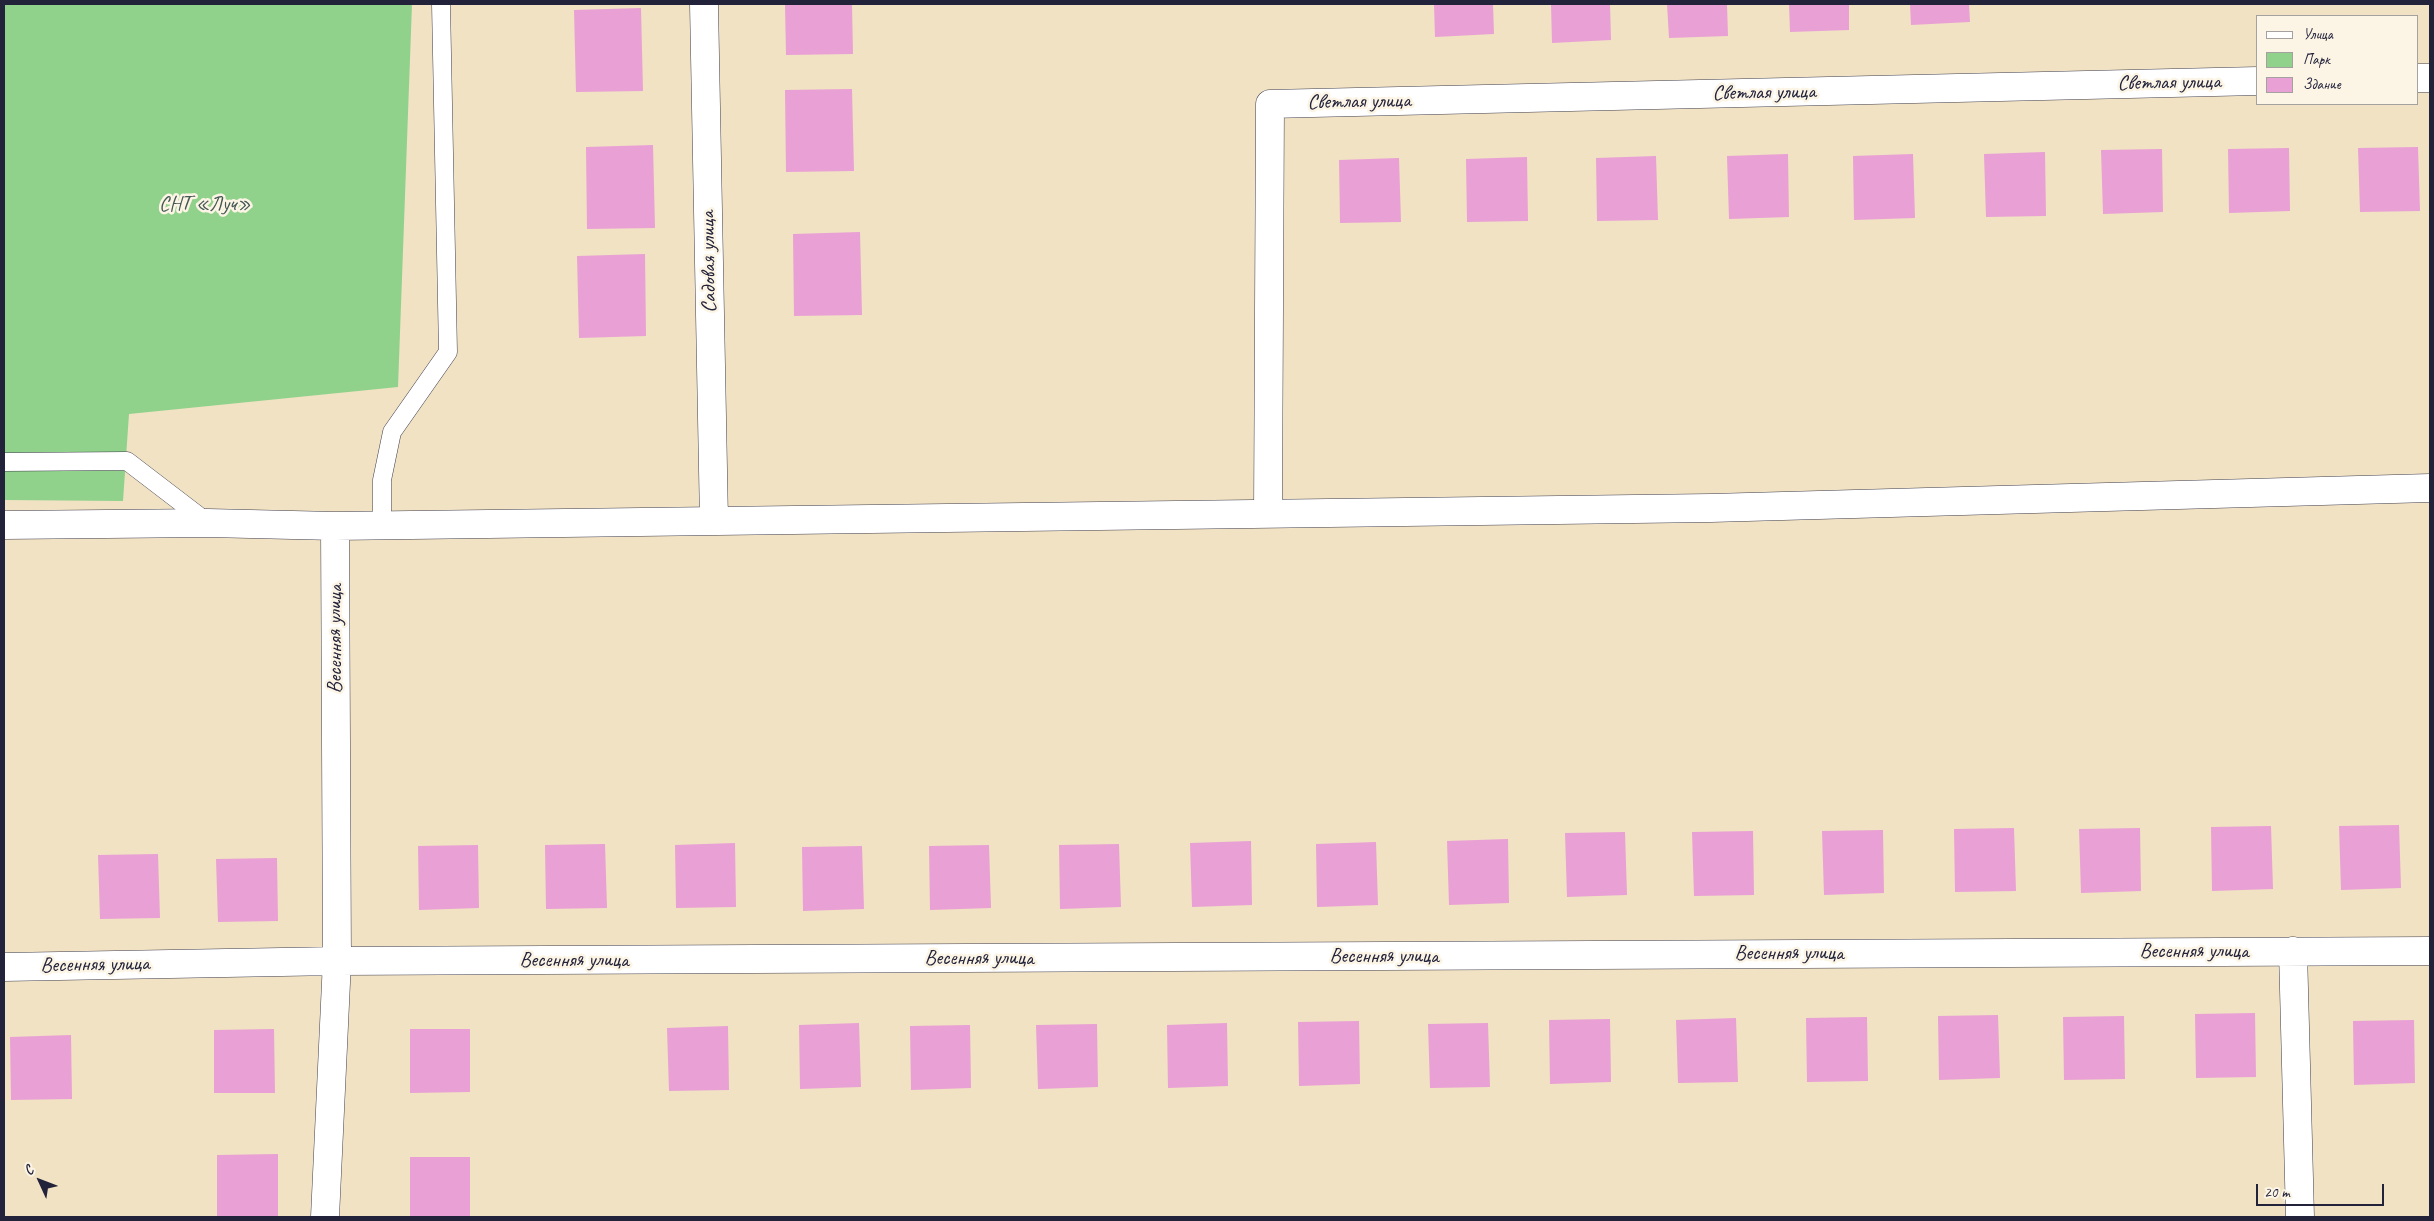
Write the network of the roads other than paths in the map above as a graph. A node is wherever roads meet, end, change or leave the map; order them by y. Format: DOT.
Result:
graph roads {
  1 [pos="441,4"];
  2 [pos="704,4"];
  3 [pos="2256,82"];
  4 [pos="4,462"];
  5 [pos="2430,488"];
  6 [pos="1268,514"];
  7 [pos="714,520"];
  8 [pos="208,523"];
  9 [pos="4,525"];
  10 [pos="382,525"];
  11 [pos="335,526"];
  12 [pos="2294,951"];
  13 [pos="2430,951"];
  14 [pos="337,961"];
  15 [pos="4,967"];
  16 [pos="325,1217"];
  17 [pos="2300,1217"];
  1 -- 10 [label="lane"];
  2 -- 7 [label="street, Садовая улица"];
  3 -- 6 [label="street, Светлая улица"];
  4 -- 8 [label="lane"];
  5 -- 6 [label="street"];
  6 -- 7 [label="street"];
  7 -- 10 [label="street"];
  8 -- 9 [label="street"];
  8 -- 11 [label="street"];
  10 -- 11 [label="street"];
  11 -- 14 [label="street, Весенняя улица"];
  12 -- 13 [label="street, Весенняя улица"];
  12 -- 14 [label="street, Весенняя улица"];
  12 -- 17 [label="street"];
  14 -- 15 [label="street, Весенняя улица"];
  14 -- 16 [label="street, Весенняя улица"];
}
